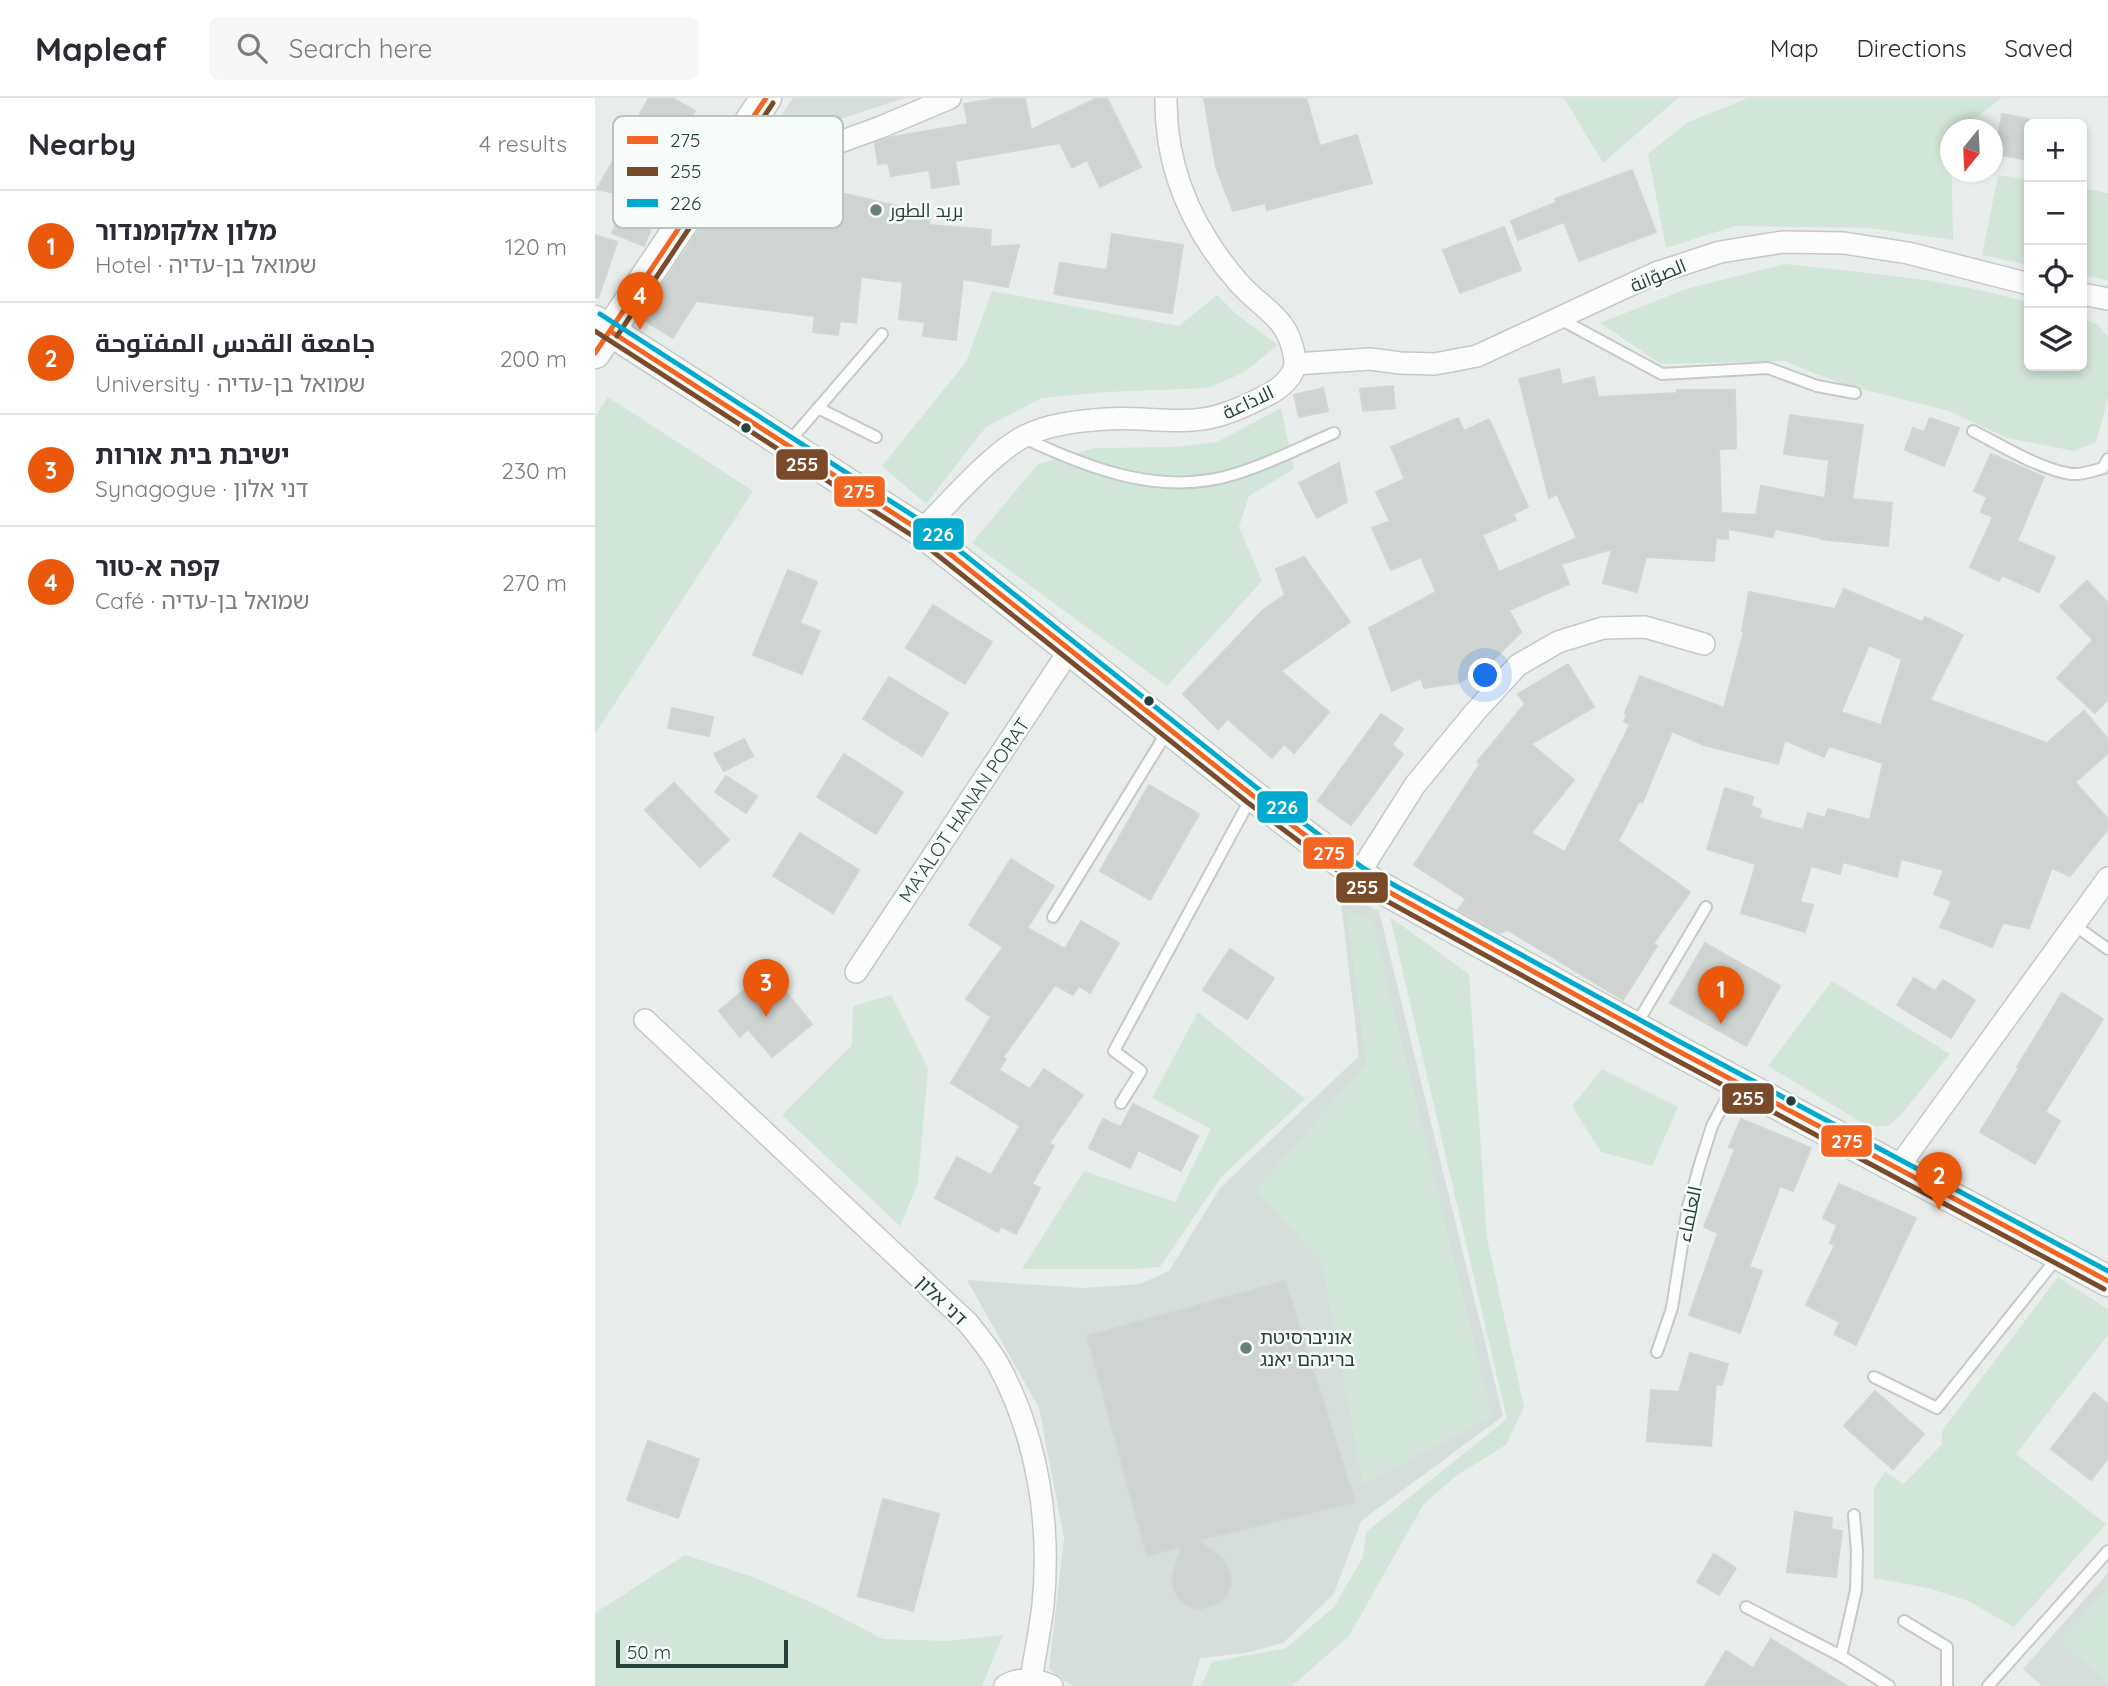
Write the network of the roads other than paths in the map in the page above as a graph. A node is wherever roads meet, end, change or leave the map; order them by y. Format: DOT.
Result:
graph roads {
  1 [pos="766,98"];
  2 [pos="950,98"];
  3 [pos="1166,98"];
  4 [pos="754,116"];
  5 [pos="843,141"];
  6 [pos="676,228"];
  7 [pos="2024,283"];
  8 [pos="2087,295"];
  9 [pos="2108,299"];
  10 [pos="1560,319"];
  11 [pos="883,334"];
  12 [pos="600,335"];
  13 [pos="1296,364"];
  14 [pos="1855,393"];
  15 [pos="818,408"];
  16 [pos="1973,431"];
  17 [pos="1334,433"];
  18 [pos="876,437"];
  19 [pos="1023,437"];
  20 [pos="788,443"];
  21 [pos="2107,466"];
  22 [pos="921,531"];
  23 [pos="1704,644"];
  24 [pos="1071,648"];
  25 [pos="1169,729"];
  26 [pos="1252,795"];
  27 [pos="1358,875"];
  28 [pos="2108,878"];
  29 [pos="1706,907"];
  30 [pos="1053,917"];
  31 [pos="2074,925"];
  32 [pos="2108,949"];
  33 [pos="856,972"];
  34 [pos="645,1020"];
  35 [pos="1636,1026"];
  36 [pos="1735,1081"];
  37 [pos="1121,1103"];
  38 [pos="1897,1169"];
  39 [pos="2059,1256"];
  40 [pos="2108,1281"];
  41 [pos="1657,1352"];
  42 [pos="1874,1377"];
  43 [pos="1854,1515"];
  44 [pos="2108,1551"];
  45 [pos="1746,1607"];
  46 [pos="1904,1621"];
  47 [pos="1841,1656"];
  48 [pos="1031,1679"];
  49 [pos="1005,1686"];
  50 [pos="1052,1686"];
  51 [pos="1889,1686"];
  52 [pos="1947,1686"];
  53 [pos="1988,1686"];
  1 -- 4 [label="street"];
  2 -- 5 [label="street"];
  3 -- 13 [label="street"];
  6 -- 12 [label="street"];
  7 -- 10 [label="street, الصوّانة"];
  8 -- 9 [label="street"];
  10 -- 13 [label="street, الصوّانة"];
  10 -- 14 [label="lane"];
  11 -- 15 [label="lane"];
  12 -- 20 [label="street"];
  13 -- 19 [label="street, الاذاعة"];
  15 -- 18 [label="lane"];
  15 -- 20 [label="lane"];
  16 -- 21 [label="lane"];
  17 -- 19 [label="lane"];
  19 -- 22 [label="street, الاذاعة"];
  20 -- 22 [label="street"];
  22 -- 24 [label="street"];
  23 -- 27 [label="street"];
  24 -- 25 [label="street"];
  24 -- 33 [label="street, MA’ALOT HANAN PORAT"];
  25 -- 26 [label="street"];
  25 -- 30 [label="lane"];
  26 -- 27 [label="street"];
  26 -- 37 [label="lane"];
  27 -- 35 [label="street"];
  28 -- 31 [label="street"];
  29 -- 35 [label="lane"];
  31 -- 32 [label="lane"];
  31 -- 38 [label="street"];
  34 -- 48 [label="street, דני אלון"];
  35 -- 36 [label="street"];
  36 -- 38 [label="street"];
  36 -- 41 [label="lane, العلماء"];
  38 -- 39 [label="street"];
  39 -- 40 [label="street"];
  39 -- 42 [label="lane"];
  43 -- 47 [label="lane"];
  44 -- 53 [label="lane"];
  45 -- 47 [label="lane"];
  46 -- 52 [label="lane"];
  47 -- 51 [label="lane"];
  48 -- 49 [label="street"];
  48 -- 50 [label="street"];
}
